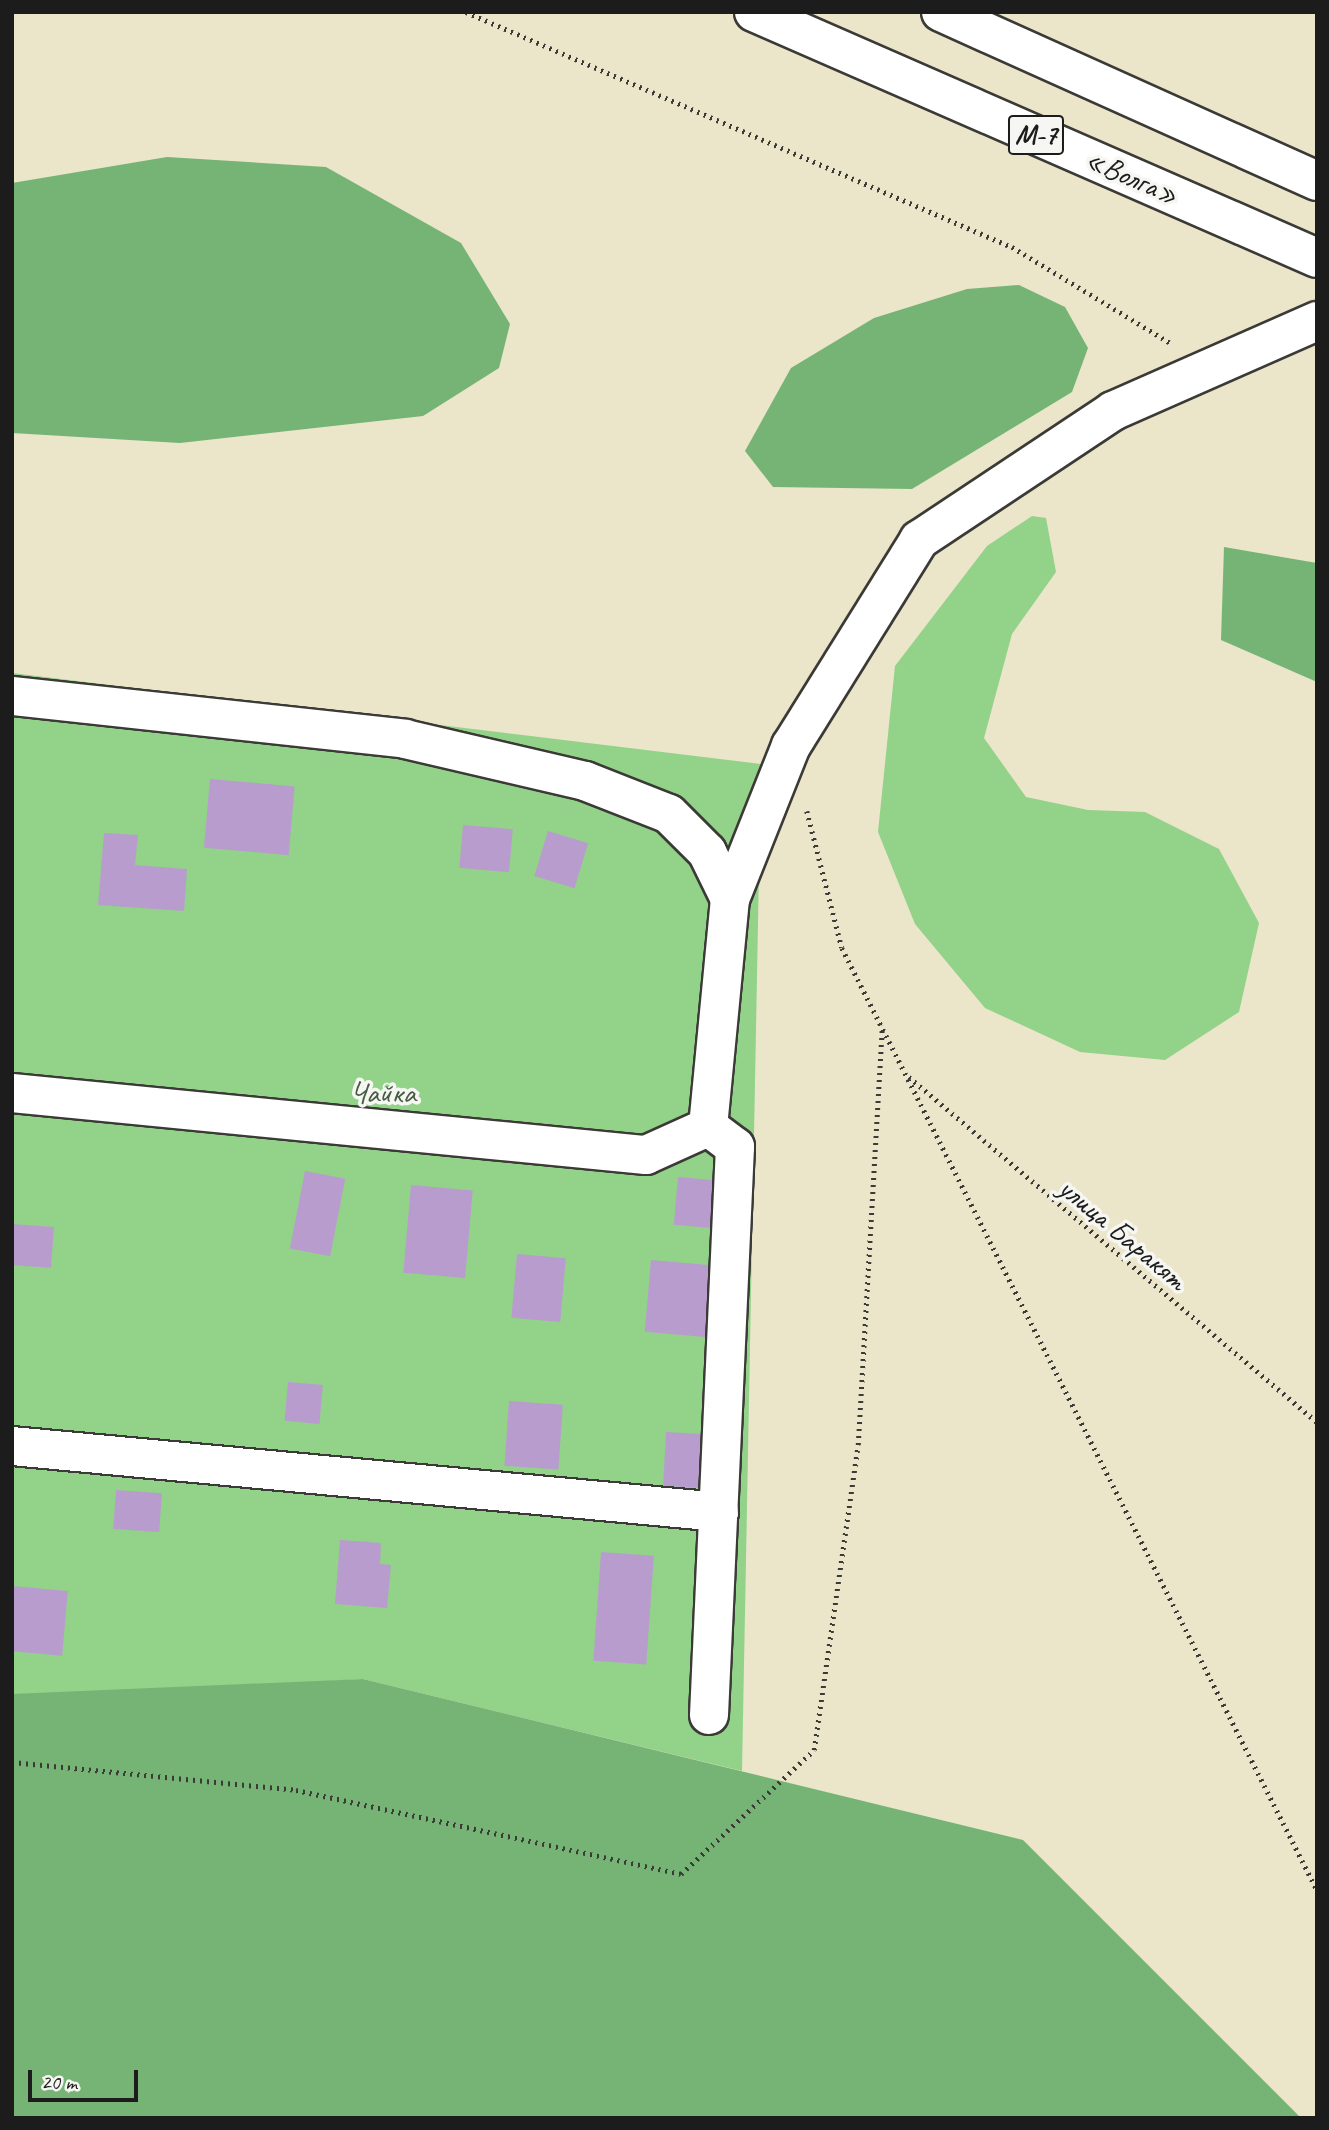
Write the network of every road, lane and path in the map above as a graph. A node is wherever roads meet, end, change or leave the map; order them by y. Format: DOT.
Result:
graph roads {
  1 [pos="466,12"];
  2 [pos="754,12"];
  3 [pos="941,12"];
  4 [pos="1317,181"];
  5 [pos="1317,258"];
  6 [pos="1317,321"];
  7 [pos="1212,368"];
  8 [pos="12,696"];
  9 [pos="791,746"];
  10 [pos="730,899"];
  11 [pos="882,1026"];
  12 [pos="906,1074"];
  13 [pos="12,1093"];
  14 [pos="708,1126"];
  15 [pos="1317,1422"];
  16 [pos="12,1446"];
  17 [pos="719,1513"];
  18 [pos="709,1715"];
  19 [pos="12,1762"];
  20 [pos="1317,1890"];
  1 -- 7 [label="path"];
  2 -- 5 [label="main road, «Волга» / М-7"];
  3 -- 4 [label="main road, М-7"];
  6 -- 7 [label="main road"];
  7 -- 9 [label="main road"];
  8 -- 10 [label="main road"];
  9 -- 10 [label="main road"];
  9 -- 11 [label="path"];
  10 -- 14 [label="main road"];
  11 -- 12 [label="path"];
  11 -- 19 [label="path"];
  12 -- 15 [label="path, улица Баракят"];
  12 -- 20 [label="path"];
  13 -- 14 [label="main road"];
  14 -- 17 [label="main road"];
  16 -- 17 [label="main road"];
  17 -- 18 [label="main road"];
}
